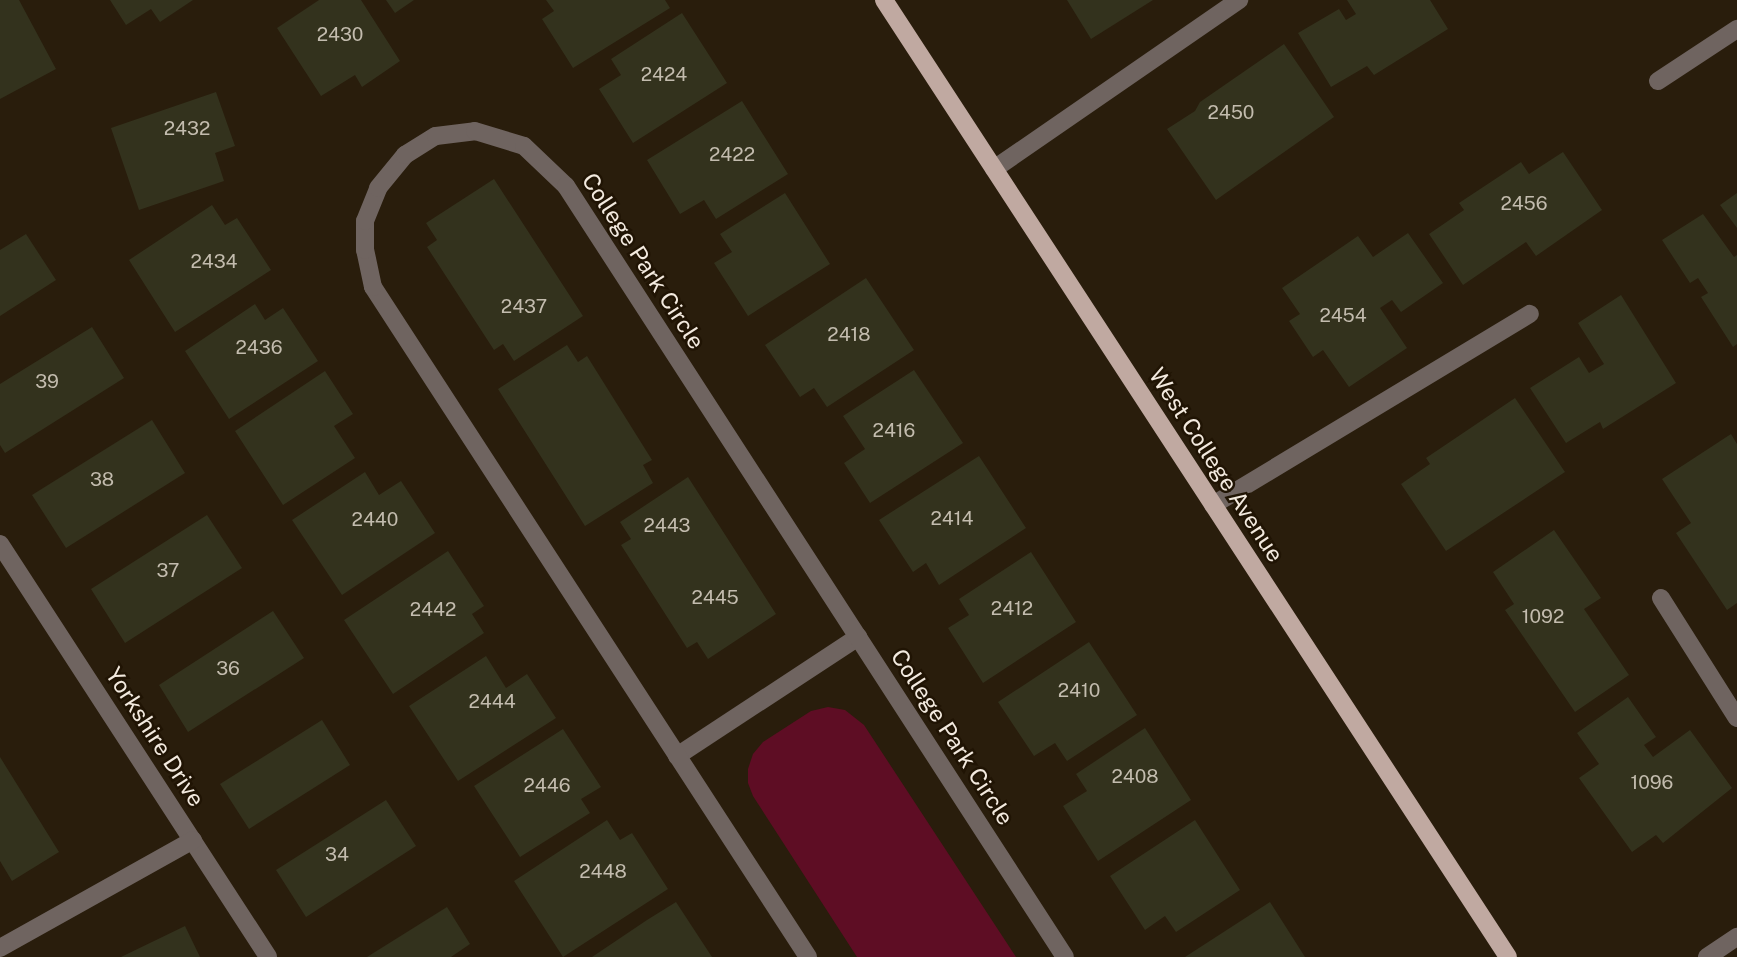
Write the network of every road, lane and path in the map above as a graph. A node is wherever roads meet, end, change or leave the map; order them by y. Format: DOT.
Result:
graph roads {
  1 [pos="884,0"];
  2 [pos="1239,0"];
  3 [pos="1737,29"];
  4 [pos="1658,80"];
  5 [pos="994,169"];
  6 [pos="1530,314"];
  7 [pos="1213,505"];
  8 [pos="0,544"];
  9 [pos="1661,598"];
  10 [pos="858,637"];
  11 [pos="1737,718"];
  12 [pos="677,756"];
  13 [pos="193,840"];
  14 [pos="1737,937"];
  15 [pos="0,948"];
  16 [pos="268,957"];
  17 [pos="808,957"];
  18 [pos="1065,957"];
  19 [pos="1508,957"];
  20 [pos="1707,957"];
  1 -- 5 [label="main road, West College Avenue"];
  2 -- 5 [label="street"];
  3 -- 4 [label="street"];
  5 -- 7 [label="main road, West College Avenue"];
  6 -- 7 [label="street"];
  7 -- 19 [label="main road, West College Avenue"];
  8 -- 13 [label="street, Yorkshire Drive"];
  9 -- 11 [label="street"];
  10 -- 12 [label="street"];
  10 -- 12 [label="street, College Park Circle"];
  10 -- 18 [label="street, College Park Circle"];
  12 -- 17 [label="street, College Park Circle"];
  13 -- 15 [label="street"];
  13 -- 16 [label="street, Yorkshire Drive"];
  14 -- 20 [label="street"];
}
